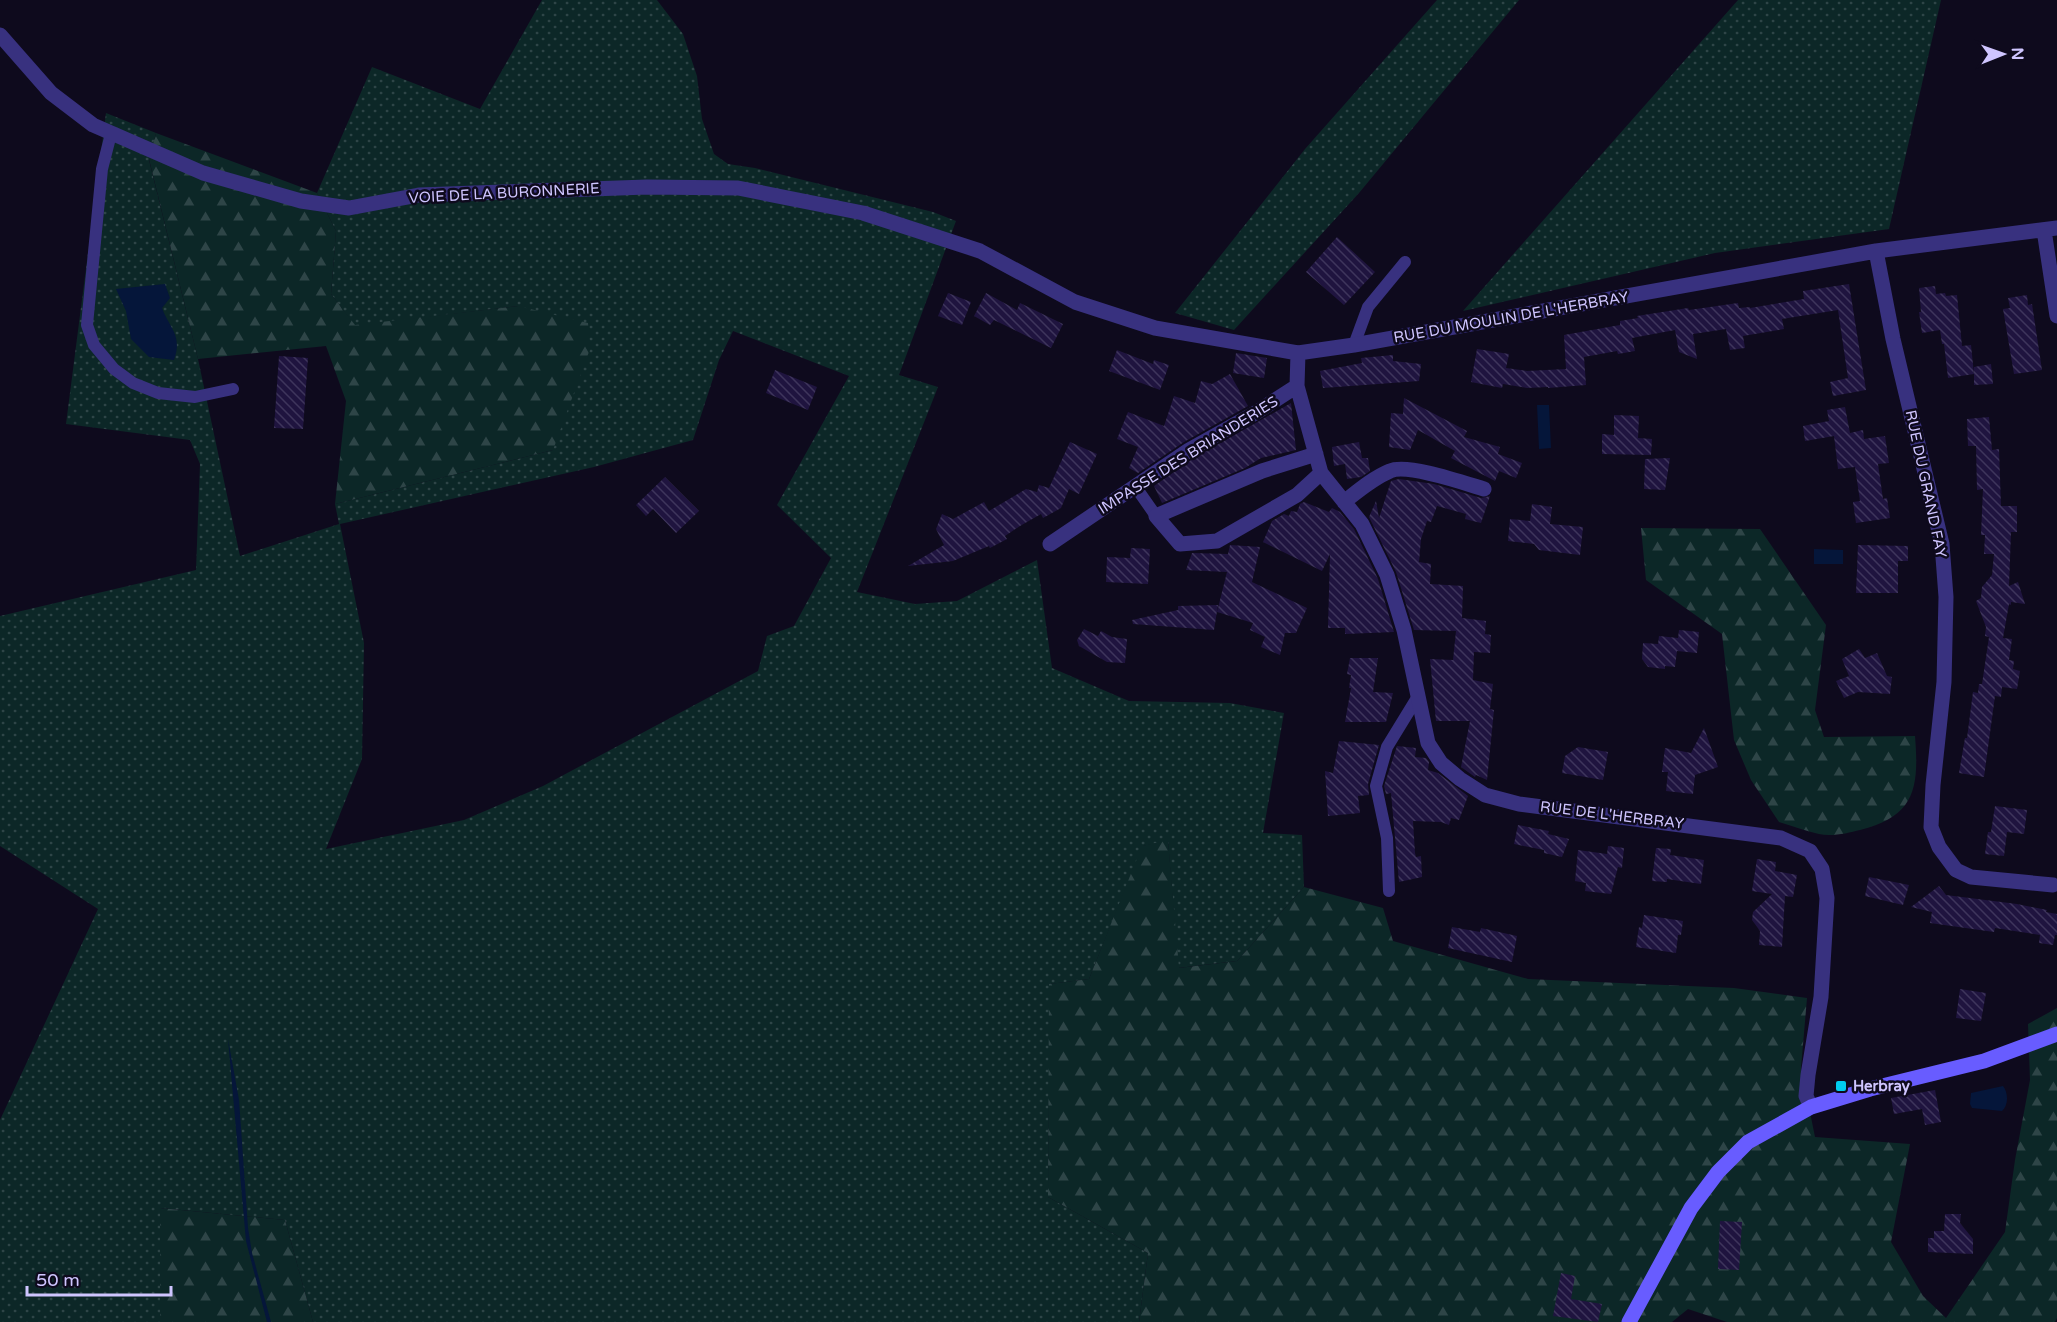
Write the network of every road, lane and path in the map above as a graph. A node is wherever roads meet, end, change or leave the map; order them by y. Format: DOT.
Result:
graph roads {
  1 [pos="0,35"];
  2 [pos="111,134"];
  3 [pos="2050,229"];
  4 [pos="980,251"];
  5 [pos="1875,251"];
  6 [pos="1405,262"];
  7 [pos="2057,316"];
  8 [pos="1354,345"];
  9 [pos="1298,353"];
  10 [pos="1297,386"];
  11 [pos="233,389"];
  12 [pos="1316,454"];
  13 [pos="1321,473"];
  14 [pos="1135,486"];
  15 [pos="1484,489"];
  16 [pos="1344,502"];
  17 [pos="1156,516"];
  18 [pos="1050,544"];
  19 [pos="1417,698"];
  20 [pos="2054,885"];
  21 [pos="1389,891"];
  22 [pos="2057,1034"];
  23 [pos="1811,1107"];
  24 [pos="1629,1322"];
  1 -- 2 [label="street, VOIE DE LA BURONNERIE"];
  2 -- 4 [label="street, VOIE DE LA BURONNERIE"];
  2 -- 11 [label="lane"];
  3 -- 5 [label="street, RUE DU MOULIN DE L'HERBRAY"];
  3 -- 7 [label="street"];
  4 -- 9 [label="street, RUE DU MOULIN DE L'HERBRAY"];
  5 -- 8 [label="street, RUE DU MOULIN DE L'HERBRAY"];
  5 -- 20 [label="street, RUE DU GRAND FAY"];
  6 -- 8 [label="lane"];
  8 -- 9 [label="street, RUE DU MOULIN DE L'HERBRAY"];
  9 -- 10 [label="street, RUE DE L'HERBRAY"];
  10 -- 12 [label="street, RUE DE L'HERBRAY"];
  10 -- 14 [label="street, IMPASSE DES BRIANDERIES"];
  12 -- 13 [label="street, RUE DE L'HERBRAY"];
  12 -- 17 [label="street"];
  13 -- 16 [label="street, RUE DE L'HERBRAY"];
  13 -- 17 [label="street"];
  14 -- 17 [label="lane"];
  14 -- 18 [label="street, IMPASSE DES BRIANDERIES"];
  15 -- 16 [label="street"];
  16 -- 19 [label="street, RUE DE L'HERBRAY"];
  19 -- 21 [label="lane"];
  19 -- 23 [label="street, RUE DE L'HERBRAY"];
  22 -- 23 [label="street"];
  23 -- 24 [label="street"];
}
